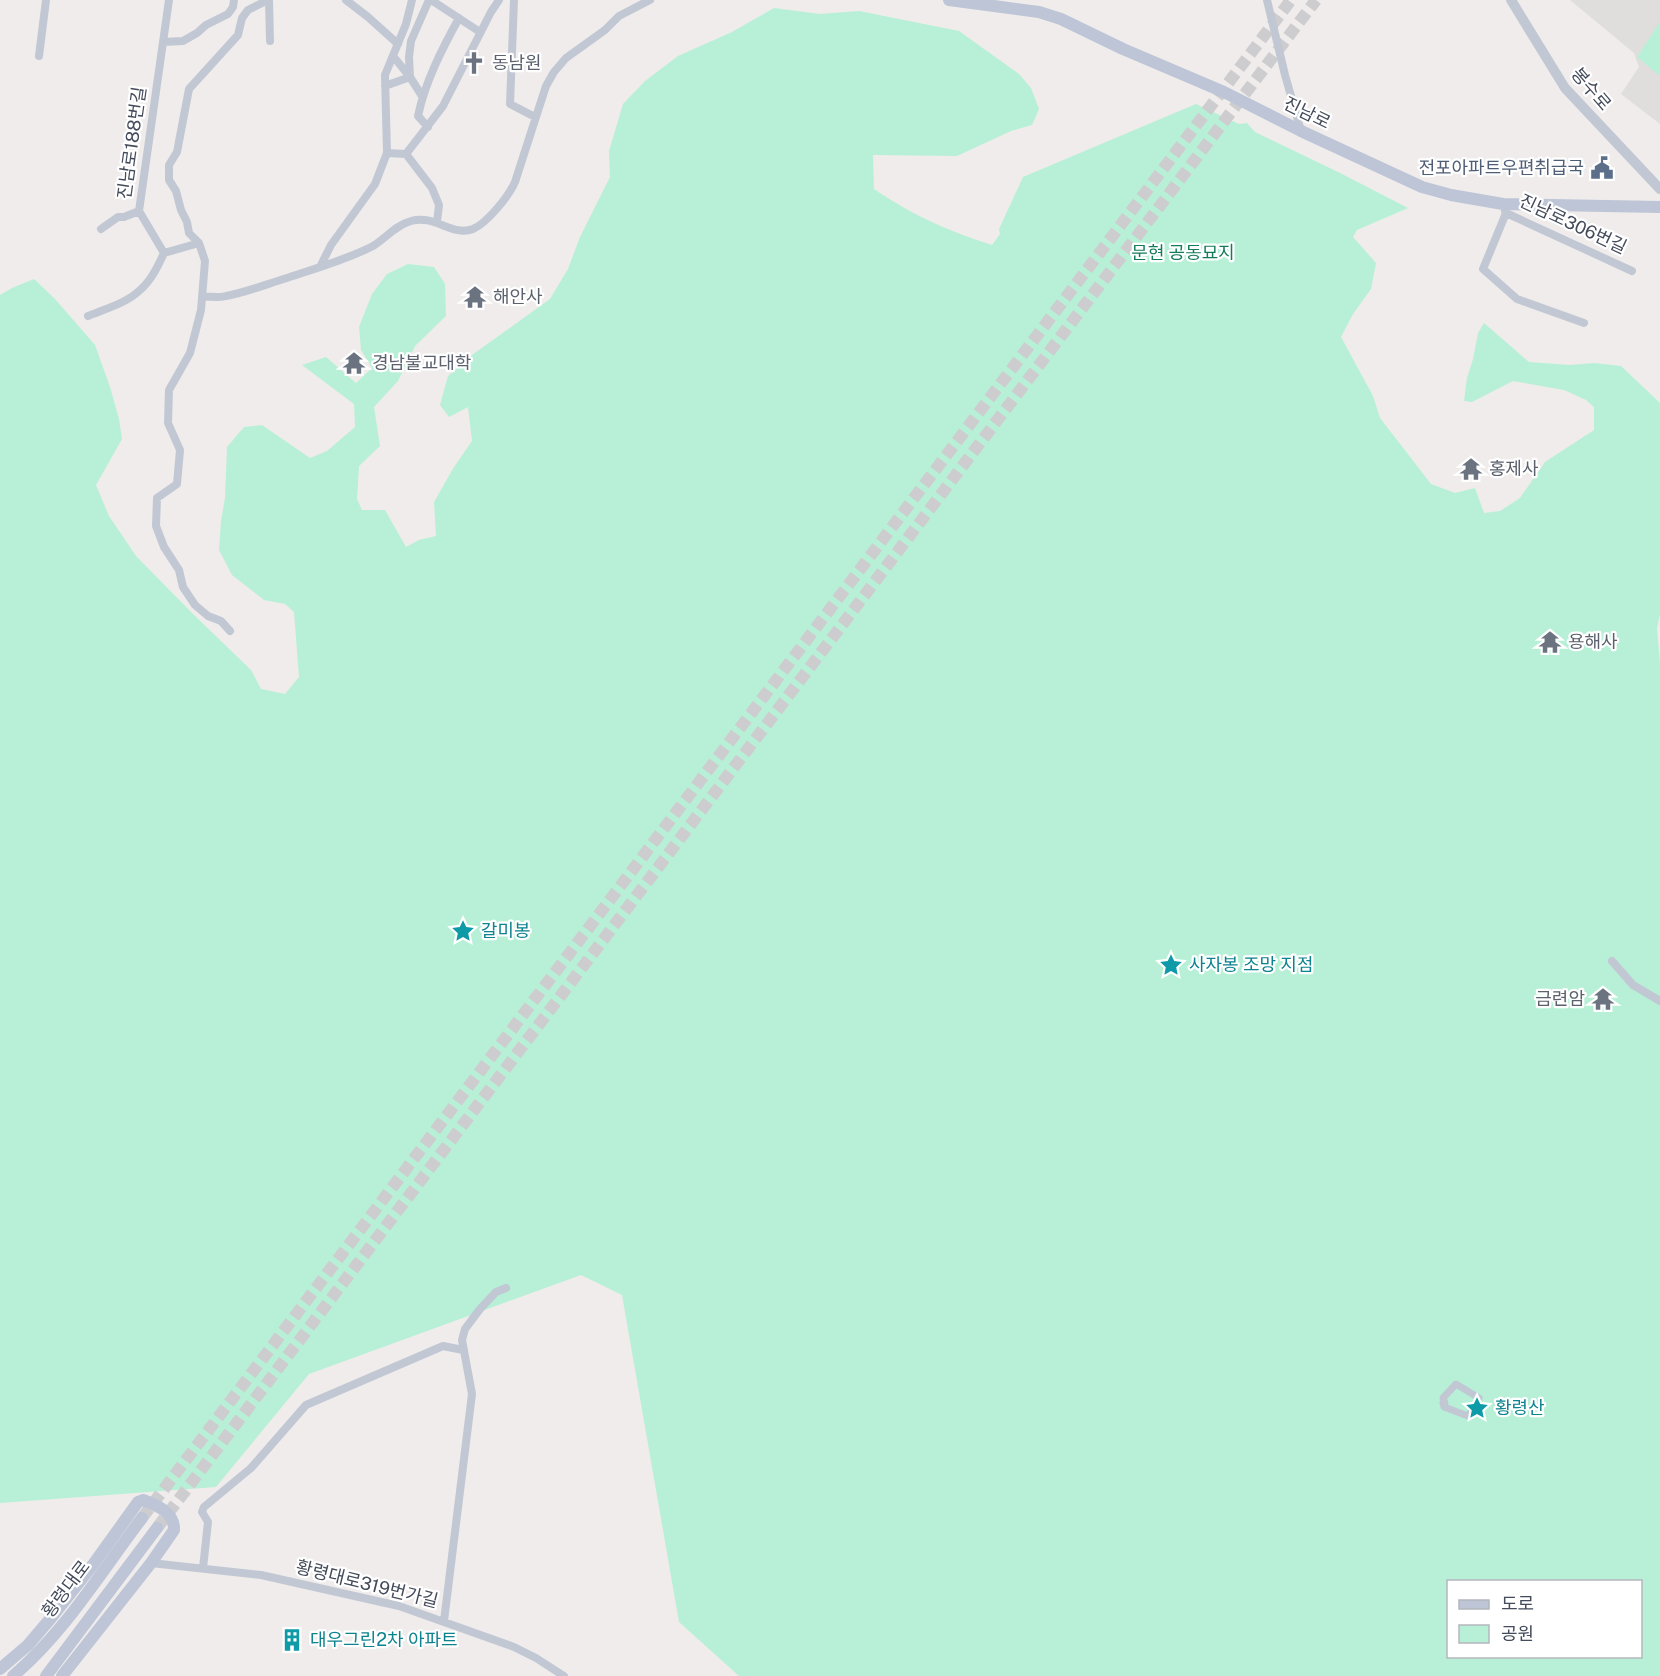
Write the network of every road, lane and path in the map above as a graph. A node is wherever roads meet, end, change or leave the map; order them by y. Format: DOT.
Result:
graph roads {
  1 [pos="46,0"];
  2 [pos="169,0"];
  3 [pos="234,0"];
  4 [pos="268,0"];
  5 [pos="346,0"];
  6 [pos="412,0"];
  7 [pos="430,0"];
  8 [pos="499,0"];
  9 [pos="514,0"];
  10 [pos="650,0"];
  11 [pos="949,0"];
  12 [pos="1267,0"];
  13 [pos="1511,0"];
  14 [pos="459,18"];
  15 [pos="480,32"];
  16 [pos="270,41"];
  17 [pos="163,42"];
  18 [pos="398,44"];
  19 [pos="39,56"];
  20 [pos="393,56"];
  21 [pos="410,77"];
  22 [pos="385,86"];
  23 [pos="422,96"];
  24 [pos="535,117"];
  25 [pos="428,127"];
  26 [pos="1301,131"];
  27 [pos="387,153"];
  28 [pos="406,154"];
  29 [pos="1660,189"];
  30 [pos="1660,207"];
  31 [pos="1505,209"];
  32 [pos="139,211"];
  33 [pos="437,222"];
  34 [pos="101,229"];
  35 [pos="199,243"];
  36 [pos="164,253"];
  37 [pos="320,267"];
  38 [pos="1632,270"];
  39 [pos="203,297"];
  40 [pos="88,316"];
  41 [pos="1584,323"];
  42 [pos="230,631"];
  43 [pos="1612,961"];
  44 [pos="1660,1001"];
  45 [pos="506,1288"];
  46 [pos="463,1350"];
  47 [pos="1479,1398"];
  48 [pos="142,1518"];
  49 [pos="157,1528"];
  50 [pos="151,1563"];
  51 [pos="203,1568"];
  52 [pos="444,1621"];
  53 [pos="0,1669"];
  54 [pos="13,1676"];
  55 [pos="46,1676"];
  56 [pos="62,1676"];
  57 [pos="564,1676"];
  1 -- 19 [label="street"];
  2 -- 17 [label="street, 진남로188번길"];
  3 -- 17 [label="street"];
  4 -- 16 [label="street"];
  4 -- 35 [label="street"];
  5 -- 18 [label="street"];
  6 -- 18 [label="street"];
  7 -- 14 [label="street"];
  7 -- 21 [label="street"];
  8 -- 15 [label="street"];
  9 -- 24 [label="street"];
  10 -- 24 [label="street"];
  11 -- 26 [label="main road, 진남로"];
  12 -- 26 [label="street"];
  13 -- 29 [label="street, 봉수로"];
  14 -- 15 [label="street"];
  14 -- 23 [label="street"];
  15 -- 25 [label="street"];
  17 -- 32 [label="street, 진남로188번길"];
  18 -- 20 [label="street"];
  20 -- 21 [label="street"];
  20 -- 22 [label="street"];
  21 -- 22 [label="street"];
  21 -- 23 [label="street"];
  22 -- 27 [label="street"];
  23 -- 25 [label="street"];
  24 -- 33 [label="street"];
  25 -- 28 [label="street"];
  26 -- 31 [label="main road, 진남로"];
  27 -- 28 [label="street"];
  27 -- 37 [label="street"];
  28 -- 33 [label="street"];
  30 -- 31 [label="main road, 진남로"];
  31 -- 38 [label="street, 진남로306번길"];
  31 -- 41 [label="street"];
  32 -- 34 [label="street"];
  32 -- 36 [label="street, 진남로188번길"];
  33 -- 37 [label="street"];
  35 -- 36 [label="street"];
  35 -- 39 [label="street"];
  36 -- 40 [label="street"];
  37 -- 39 [label="street"];
  39 -- 42 [label="street"];
  43 -- 44 [label="street"];
  45 -- 46 [label="street"];
  46 -- 51 [label="street"];
  46 -- 52 [label="street"];
  47 -- 47 [label="street"];
  48 -- 54 [label="main road, 황령대로"];
  49 -- 55 [label="main road, 황령대로"];
  50 -- 51 [label="street, 황령대로319번가길"];
  50 -- 53 [label="main road"];
  50 -- 56 [label="main road"];
  51 -- 52 [label="street, 황령대로319번가길"];
  52 -- 57 [label="street, 황령대로319번가길"];
}
